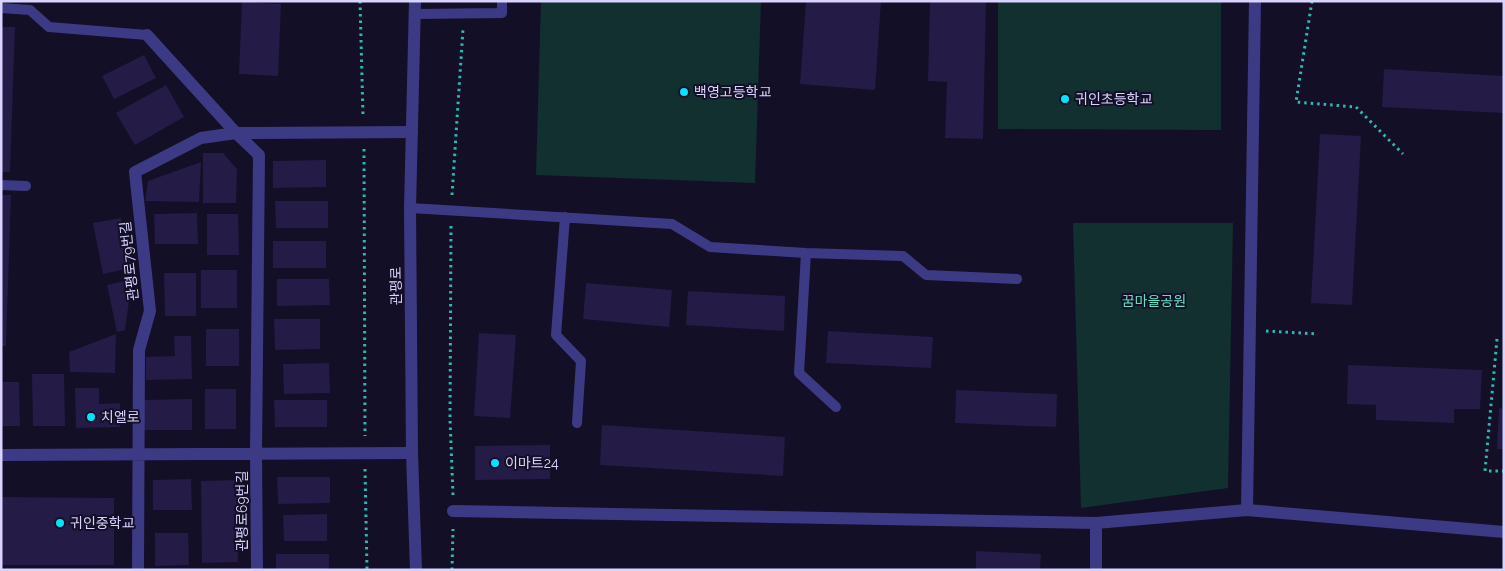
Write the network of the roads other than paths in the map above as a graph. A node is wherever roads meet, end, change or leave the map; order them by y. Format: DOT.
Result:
graph roads {
  1 [pos="502,1"];
  2 [pos="1255,1"];
  3 [pos="1,8"];
  4 [pos="415,8"];
  5 [pos="147,35"];
  6 [pos="412,132"];
  7 [pos="236,133"];
  8 [pos="1,185"];
  9 [pos="26,186"];
  10 [pos="410,208"];
  11 [pos="565,217"];
  12 [pos="806,253"];
  13 [pos="1017,279"];
  14 [pos="836,406"];
  15 [pos="577,424"];
  16 [pos="256,453"];
  17 [pos="412,453"];
  18 [pos="138,454"];
  19 [pos="1,455"];
  20 [pos="1247,510"];
  21 [pos="453,511"];
  22 [pos="1096,523"];
  23 [pos="1504,532"];
  24 [pos="138,570"];
  25 [pos="257,570"];
  26 [pos="416,570"];
  27 [pos="1096,570"];
  1 -- 4 [label="lane"];
  2 -- 20 [label="street"];
  3 -- 5 [label="lane"];
  4 -- 6 [label="street, 관평로"];
  5 -- 7 [label="street"];
  6 -- 7 [label="street"];
  6 -- 10 [label="street, 관평로"];
  7 -- 16 [label="street"];
  7 -- 18 [label="street, 관평로79번길"];
  8 -- 9 [label="lane"];
  10 -- 11 [label="lane"];
  10 -- 17 [label="street, 관평로"];
  11 -- 12 [label="lane"];
  11 -- 15 [label="lane"];
  12 -- 13 [label="lane"];
  12 -- 14 [label="lane"];
  16 -- 17 [label="street"];
  16 -- 18 [label="street"];
  16 -- 25 [label="street, 관평로69번길"];
  17 -- 26 [label="street, 관평로"];
  18 -- 19 [label="street"];
  18 -- 24 [label="street"];
  20 -- 22 [label="street"];
  20 -- 23 [label="street"];
  21 -- 22 [label="street"];
  22 -- 27 [label="street"];
}
